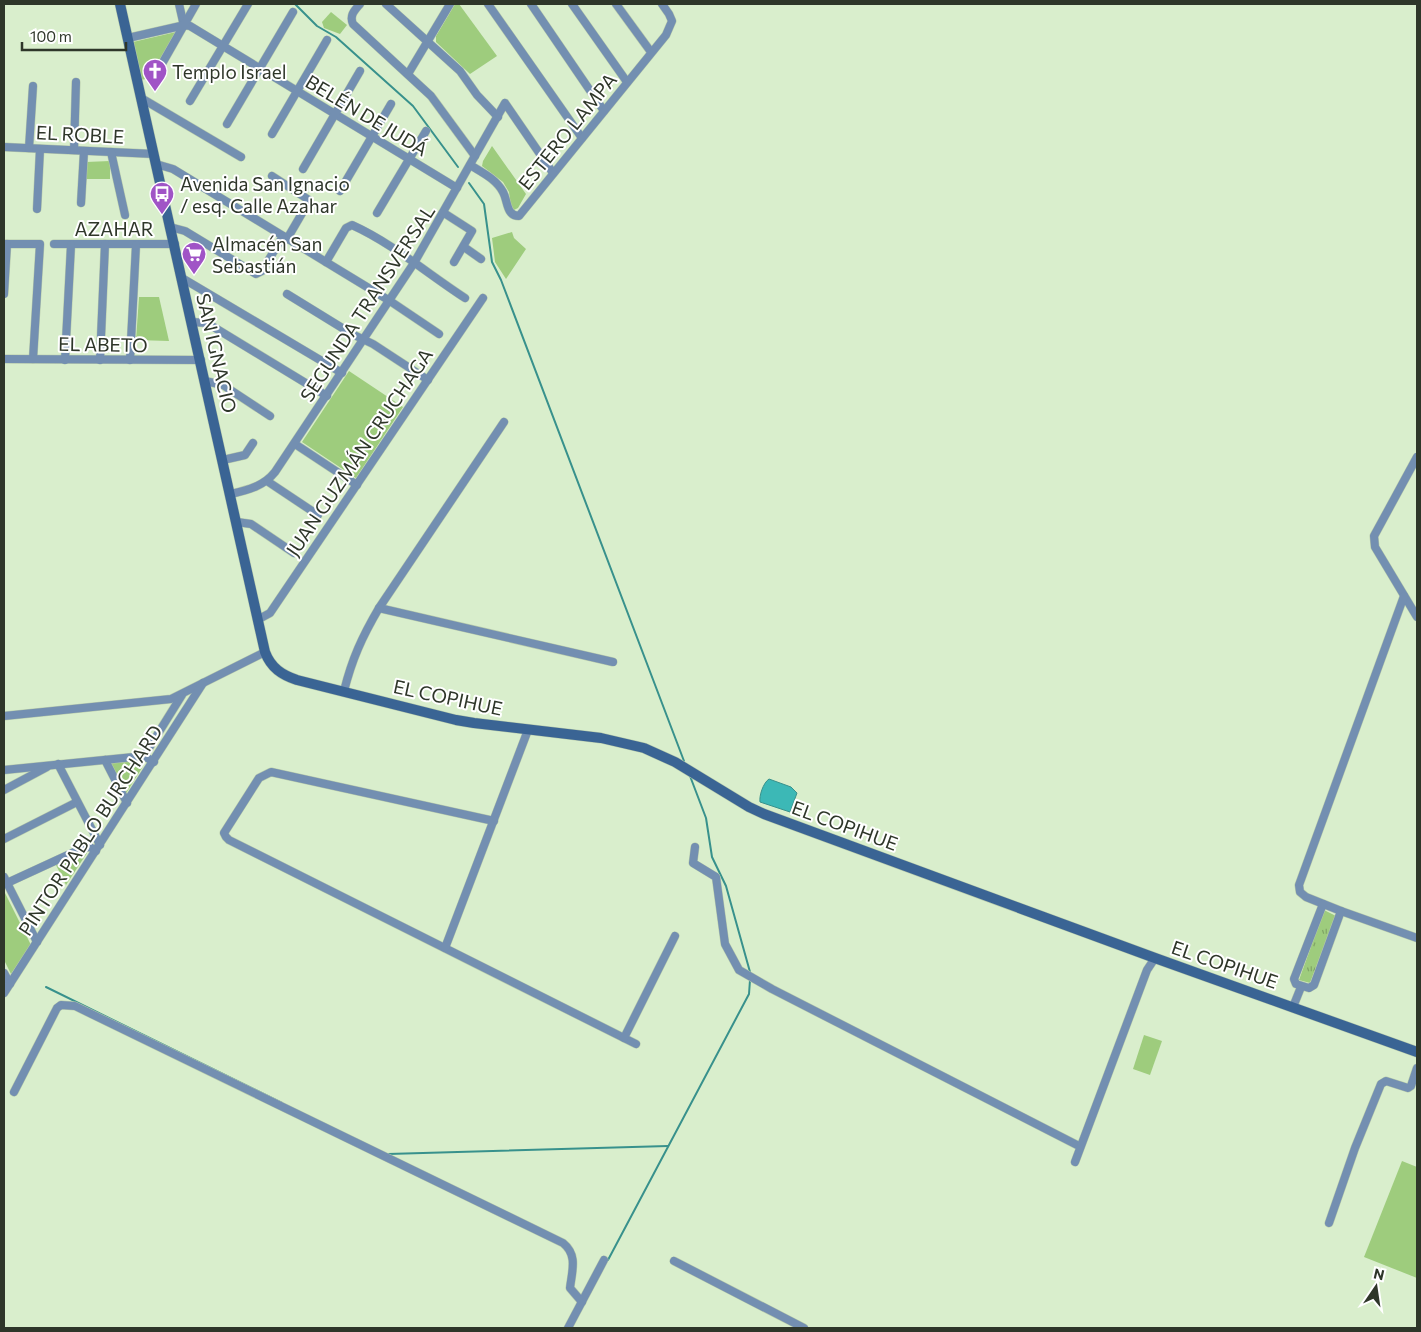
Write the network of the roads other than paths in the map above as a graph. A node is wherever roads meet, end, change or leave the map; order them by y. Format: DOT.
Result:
graph roads {
  1 [pos="120,4"];
  2 [pos="179,4"];
  3 [pos="196,4"];
  4 [pos="248,4"];
  5 [pos="360,4"];
  6 [pos="386,4"];
  7 [pos="439,4"];
  8 [pos="488,4"];
  9 [pos="530,4"];
  10 [pos="616,4"];
  11 [pos="662,4"];
  12 [pos="574,5"];
  13 [pos="448,7"];
  14 [pos="293,12"];
  15 [pos="184,26"];
  16 [pos="128,38"];
  17 [pos="327,40"];
  18 [pos="428,41"];
  19 [pos="223,46"];
  20 [pos="651,52"];
  21 [pos="260,69"];
  22 [pos="360,71"];
  23 [pos="408,74"];
  24 [pos="155,76"];
  25 [pos="76,82"];
  26 [pos="627,82"];
  27 [pos="33,86"];
  28 [pos="297,92"];
  29 [pos="141,98"];
  30 [pos="190,101"];
  31 [pos="391,104"];
  32 [pos="604,110"];
  33 [pos="334,114"];
  34 [pos="498,117"];
  35 [pos="228,124"];
  36 [pos="426,131"];
  37 [pos="272,134"];
  38 [pos="372,136"];
  39 [pos="582,138"];
  40 [pos="4,147"];
  41 [pos="30,148"];
  42 [pos="40,149"];
  43 [pos="74,150"];
  44 [pos="84,151"];
  45 [pos="111,152"];
  46 [pos="475,156"];
  47 [pos="241,157"];
  48 [pos="155,159"];
  49 [pos="410,159"];
  50 [pos="470,165"];
  51 [pos="302,169"];
  52 [pos="553,173"];
  53 [pos="272,176"];
  54 [pos="457,188"];
  55 [pos="340,191"];
  56 [pos="81,203"];
  57 [pos="37,209"];
  58 [pos="377,213"];
  59 [pos="444,213"];
  60 [pos="125,215"];
  61 [pos="170,226"];
  62 [pos="285,237"];
  63 [pos="5,244"];
  64 [pos="54,244"];
  65 [pos="105,244"];
  66 [pos="175,244"];
  67 [pos="71,245"];
  68 [pos="136,245"];
  69 [pos="464,247"];
  70 [pos="481,259"];
  71 [pos="326,262"];
  72 [pos="454,262"];
  73 [pos="414,263"];
  74 [pos="182,278"];
  75 [pos="4,294"];
  76 [pos="287,294"];
  77 [pos="465,298"];
  78 [pos="483,298"];
  79 [pos="390,301"];
  80 [pos="192,322"];
  81 [pos="439,334"];
  82 [pos="364,340"];
  83 [pos="4,359"];
  84 [pos="33,359"];
  85 [pos="65,360"];
  86 [pos="100,360"];
  87 [pos="130,360"];
  88 [pos="201,360"];
  89 [pos="342,373"];
  90 [pos="428,380"];
  91 [pos="205,381"];
  92 [pos="327,396"];
  93 [pos="270,416"];
  94 [pos="504,422"];
  95 [pos="253,443"];
  96 [pos="295,444"];
  97 [pos="1417,457"];
  98 [pos="223,460"];
  99 [pos="267,481"];
  100 [pos="357,485"];
  101 [pos="231,494"];
  102 [pos="318,515"];
  103 [pos="237,522"];
  104 [pos="294,553"];
  105 [pos="1404,596"];
  106 [pos="379,608"];
  107 [pos="1417,617"];
  108 [pos="259,620"];
  109 [pos="266,652"];
  110 [pos="613,662"];
  111 [pos="203,684"];
  112 [pos="344,691"];
  113 [pos="182,695"];
  114 [pos="4,716"];
  115 [pos="528,730"];
  116 [pos="144,756"];
  117 [pos="105,760"];
  118 [pos="154,762"];
  119 [pos="54,765"];
  120 [pos="4,770"];
  121 [pos="4,790"];
  122 [pos="77,802"];
  123 [pos="127,803"];
  124 [pos="494,821"];
  125 [pos="4,839"];
  126 [pos="695,847"];
  127 [pos="98,848"];
  128 [pos="5,880"];
  129 [pos="1322,904"];
  130 [pos="1341,911"];
  131 [pos="675,936"];
  132 [pos="1417,938"];
  133 [pos="37,942"];
  134 [pos="445,948"];
  135 [pos="1155,958"];
  136 [pos="4,973"];
  137 [pos="10,984"];
  138 [pos="1301,986"];
  139 [pos="4,993"];
  140 [pos="1293,1007"];
  141 [pos="624,1038"];
  142 [pos="636,1044"];
  143 [pos="1417,1052"];
  144 [pos="1417,1068"];
  145 [pos="14,1092"];
  146 [pos="1080,1146"];
  147 [pos="1074,1162"];
  148 [pos="1329,1223"];
  149 [pos="604,1260"];
  150 [pos="674,1261"];
  151 [pos="582,1302"];
  152 [pos="568,1328"];
  153 [pos="804,1328"];
  1 -- 16 [label="main road, SAN IGNACIO"];
  2 -- 15 [label="street"];
  3 -- 15 [label="street"];
  4 -- 19 [label="street"];
  5 -- 23 [label="street"];
  6 -- 18 [label="street"];
  7 -- 13 [label="street"];
  8 -- 39 [label="street"];
  9 -- 32 [label="street"];
  10 -- 20 [label="street"];
  11 -- 20 [label="street, ESTERO LAMPA"];
  12 -- 26 [label="street"];
  13 -- 18 [label="street"];
  14 -- 21 [label="street"];
  15 -- 16 [label="street"];
  15 -- 19 [label="street, BELÉN DE JUDÁ"];
  15 -- 24 [label="street"];
  16 -- 29 [label="main road, SAN IGNACIO"];
  17 -- 28 [label="street"];
  18 -- 23 [label="street"];
  18 -- 34 [label="street"];
  19 -- 21 [label="street, BELÉN DE JUDÁ"];
  19 -- 30 [label="street"];
  20 -- 26 [label="street, ESTERO LAMPA"];
  21 -- 28 [label="street, BELÉN DE JUDÁ"];
  21 -- 35 [label="street"];
  22 -- 33 [label="street"];
  23 -- 46 [label="street"];
  25 -- 43 [label="street"];
  26 -- 32 [label="street, ESTERO LAMPA"];
  27 -- 41 [label="street"];
  28 -- 33 [label="street, BELÉN DE JUDÁ"];
  28 -- 37 [label="street"];
  29 -- 47 [label="street"];
  29 -- 48 [label="main road, SAN IGNACIO"];
  31 -- 38 [label="street"];
  32 -- 39 [label="street, ESTERO LAMPA"];
  33 -- 38 [label="street, BELÉN DE JUDÁ"];
  33 -- 51 [label="street"];
  34 -- 46 [label="street, SEGUNDA TRANSVERSAL"];
  34 -- 52 [label="street, SEGUNDA TRANSVERSAL"];
  36 -- 49 [label="street"];
  38 -- 49 [label="street, BELÉN DE JUDÁ"];
  38 -- 55 [label="street"];
  39 -- 52 [label="street, ESTERO LAMPA"];
  40 -- 41 [label="street, EL ROBLE"];
  41 -- 42 [label="street, EL ROBLE"];
  42 -- 43 [label="street, EL ROBLE"];
  42 -- 57 [label="street"];
  43 -- 44 [label="street, EL ROBLE"];
  44 -- 45 [label="street, EL ROBLE"];
  44 -- 56 [label="street"];
  45 -- 48 [label="street, EL ROBLE"];
  45 -- 60 [label="street"];
  46 -- 50 [label="street, SEGUNDA TRANSVERSAL"];
  48 -- 61 [label="main road, SAN IGNACIO"];
  48 -- 62 [label="street, EL ROBLE"];
  49 -- 54 [label="street, BELÉN DE JUDÁ"];
  49 -- 58 [label="street"];
  50 -- 52 [label="street, ESTERO LAMPA"];
  50 -- 54 [label="street, SEGUNDA TRANSVERSAL"];
  53 -- 62 [label="street"];
  54 -- 59 [label="street, SEGUNDA TRANSVERSAL"];
  59 -- 69 [label="street"];
  59 -- 73 [label="street, SEGUNDA TRANSVERSAL"];
  61 -- 62 [label="street"];
  61 -- 66 [label="main road, SAN IGNACIO"];
  62 -- 71 [label="street, EL ROBLE"];
  63 -- 75 [label="street"];
  63 -- 84 [label="street"];
  64 -- 67 [label="street, AZAHAR"];
  65 -- 67 [label="street, AZAHAR"];
  65 -- 68 [label="street, AZAHAR"];
  65 -- 86 [label="street"];
  66 -- 68 [label="street, AZAHAR"];
  66 -- 74 [label="main road, SAN IGNACIO"];
  67 -- 85 [label="street"];
  68 -- 87 [label="street"];
  69 -- 70 [label="street"];
  69 -- 72 [label="street"];
  71 -- 73 [label="street"];
  71 -- 79 [label="street, EL ROBLE"];
  73 -- 77 [label="street"];
  73 -- 79 [label="street, SEGUNDA TRANSVERSAL"];
  74 -- 80 [label="main road, SAN IGNACIO"];
  74 -- 89 [label="street"];
  76 -- 82 [label="street"];
  78 -- 90 [label="street, JUAN GUZMÁN CRUCHAGA"];
  79 -- 81 [label="street, EL ROBLE"];
  79 -- 82 [label="street, SEGUNDA TRANSVERSAL"];
  80 -- 88 [label="main road, SAN IGNACIO"];
  80 -- 92 [label="street"];
  82 -- 89 [label="street, SEGUNDA TRANSVERSAL"];
  82 -- 90 [label="street"];
  83 -- 84 [label="street, EL ABETO"];
  84 -- 85 [label="street, EL ABETO"];
  85 -- 86 [label="street, EL ABETO"];
  86 -- 87 [label="street, EL ABETO"];
  87 -- 88 [label="street, EL ABETO"];
  88 -- 91 [label="main road, SAN IGNACIO"];
  89 -- 92 [label="street, SEGUNDA TRANSVERSAL"];
  90 -- 100 [label="street, JUAN GUZMÁN CRUCHAGA"];
  91 -- 93 [label="street"];
  91 -- 98 [label="main road, SAN IGNACIO"];
  92 -- 96 [label="street, SEGUNDA TRANSVERSAL"];
  94 -- 106 [label="street"];
  95 -- 98 [label="street"];
  96 -- 99 [label="street, SEGUNDA TRANSVERSAL"];
  96 -- 100 [label="street"];
  97 -- 105 [label="street"];
  98 -- 101 [label="main road, SAN IGNACIO"];
  99 -- 101 [label="street, SEGUNDA TRANSVERSAL"];
  99 -- 102 [label="street"];
  100 -- 108 [label="street, JUAN GUZMÁN CRUCHAGA"];
  101 -- 103 [label="main road, SAN IGNACIO"];
  103 -- 104 [label="street"];
  103 -- 108 [label="main road, SAN IGNACIO"];
  105 -- 107 [label="street"];
  105 -- 129 [label="street"];
  106 -- 110 [label="street"];
  106 -- 112 [label="street"];
  108 -- 109 [label="main road, SAN IGNACIO"];
  109 -- 111 [label="street"];
  109 -- 112 [label="main road, EL COPIHUE"];
  111 -- 113 [label="street"];
  111 -- 118 [label="street, PINTOR PABLO BURCHARD"];
  112 -- 115 [label="main road, EL COPIHUE"];
  113 -- 114 [label="street"];
  113 -- 116 [label="street, PINTOR PABLO BURCHARD"];
  115 -- 124 [label="street"];
  115 -- 135 [label="main road, EL COPIHUE"];
  116 -- 117 [label="street"];
  116 -- 118 [label="street"];
  117 -- 119 [label="street"];
  117 -- 123 [label="street"];
  118 -- 123 [label="street, PINTOR PABLO BURCHARD"];
  119 -- 120 [label="street"];
  119 -- 121 [label="street"];
  119 -- 122 [label="street"];
  122 -- 125 [label="street"];
  122 -- 127 [label="street"];
  123 -- 127 [label="street, PINTOR PABLO BURCHARD"];
  124 -- 134 [label="street"];
  124 -- 134 [label="street"];
  126 -- 146 [label="street"];
  127 -- 128 [label="street"];
  127 -- 133 [label="street, PINTOR PABLO BURCHARD"];
  128 -- 133 [label="street"];
  129 -- 130 [label="street"];
  129 -- 138 [label="street"];
  130 -- 132 [label="street"];
  130 -- 138 [label="street"];
  131 -- 141 [label="street"];
  133 -- 137 [label="street, PINTOR PABLO BURCHARD"];
  134 -- 141 [label="street"];
  135 -- 140 [label="main road, EL COPIHUE"];
  135 -- 146 [label="street"];
  136 -- 137 [label="street"];
  137 -- 139 [label="street, PINTOR PABLO BURCHARD"];
  138 -- 140 [label="street"];
  140 -- 143 [label="main road, EL COPIHUE"];
  141 -- 142 [label="street"];
  144 -- 148 [label="street"];
  145 -- 151 [label="street"];
  146 -- 147 [label="street"];
  149 -- 151 [label="street"];
  150 -- 153 [label="street"];
  151 -- 152 [label="street"];
}
